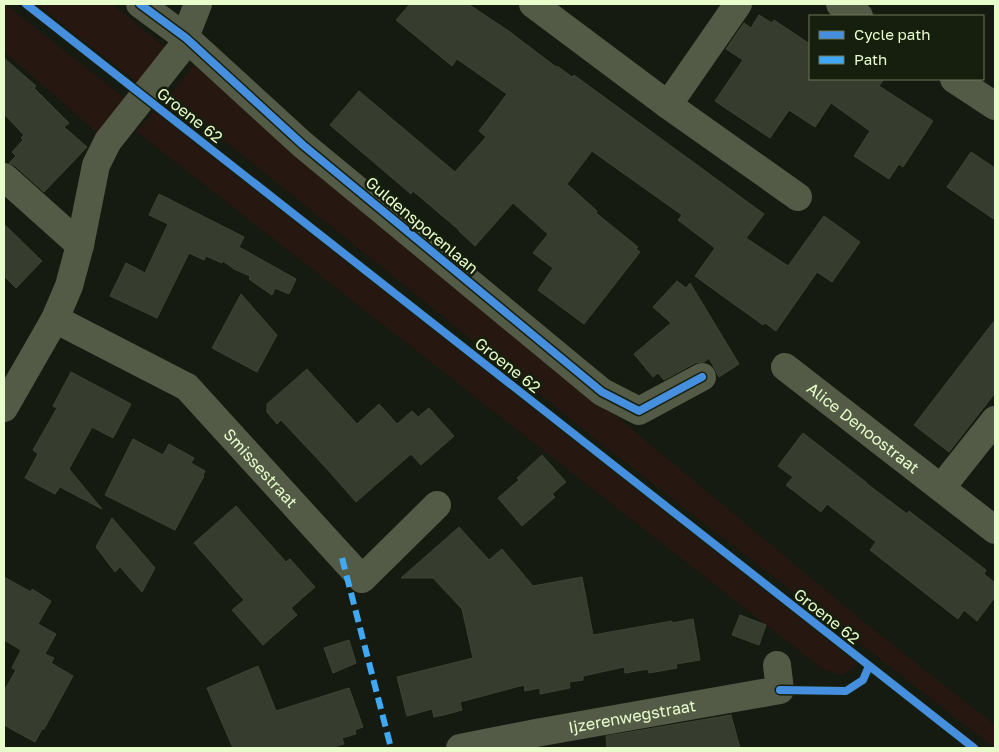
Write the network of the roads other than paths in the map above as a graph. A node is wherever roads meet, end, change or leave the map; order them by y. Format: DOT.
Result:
graph roads {
  1 [pos="140,4"];
  2 [pos="198,4"];
  3 [pos="533,4"];
  4 [pos="738,4"];
  5 [pos="840,4"];
  6 [pos="857,15"];
  7 [pos="183,44"];
  8 [pos="956,80"];
  9 [pos="668,105"];
  10 [pos="995,106"];
  11 [pos="4,177"];
  12 [pos="798,197"];
  13 [pos="80,245"];
  14 [pos="54,319"];
  15 [pos="785,367"];
  16 [pos="702,378"];
  17 [pos="4,408"];
  18 [pos="995,420"];
  19 [pos="941,488"];
  20 [pos="437,505"];
  21 [pos="994,528"];
  22 [pos="777,665"];
  23 [pos="460,748"];
  1 -- 7 [label="street, Guldensporenlaan"];
  2 -- 7 [label="street"];
  3 -- 9 [label="street"];
  4 -- 9 [label="street"];
  5 -- 6 [label="street"];
  7 -- 13 [label="street"];
  7 -- 16 [label="street, Guldensporenlaan"];
  8 -- 10 [label="street"];
  9 -- 12 [label="street"];
  11 -- 13 [label="street"];
  13 -- 14 [label="street"];
  14 -- 17 [label="street"];
  14 -- 20 [label="street, Smissestraat"];
  15 -- 19 [label="street, Alice Denoostraat"];
  18 -- 19 [label="street"];
  19 -- 21 [label="street, Alice Denoostraat"];
  22 -- 23 [label="street, Ijzerenwegstraat"];
}
